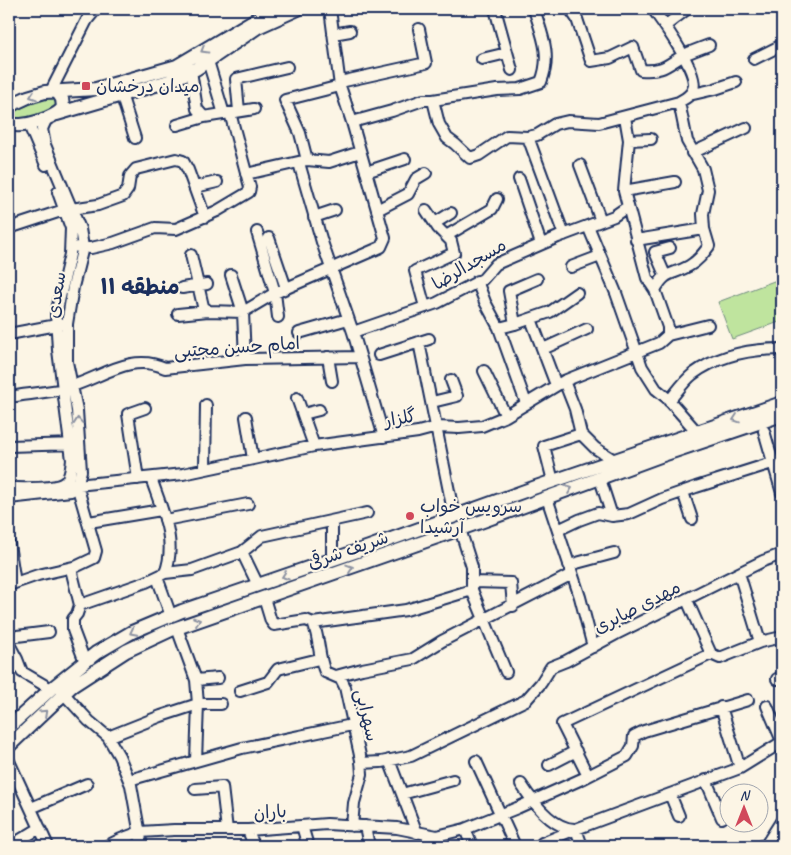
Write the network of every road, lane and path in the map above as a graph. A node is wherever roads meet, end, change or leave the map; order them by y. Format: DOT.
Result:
graph roads {
  1 [pos="96,9"];
  2 [pos="298,9"];
  3 [pos="330,9"];
  4 [pos="495,9"];
  5 [pos="534,9"];
  6 [pos="570,9"];
  7 [pos="654,9"];
  8 [pos="687,9"];
  9 [pos="270,10"];
  10 [pos="665,26"];
  11 [pos="419,29"];
  12 [pos="350,31"];
  13 [pos="334,34"];
  14 [pos="709,45"];
  15 [pos="782,45"];
  16 [pos="507,53"];
  17 [pos="684,55"];
  18 [pos="482,59"];
  19 [pos="754,59"];
  20 [pos="208,61"];
  21 [pos="287,67"];
  22 [pos="512,70"];
  23 [pos="191,71"];
  24 [pos="736,82"];
  25 [pos="340,84"];
  26 [pos="55,92"];
  27 [pos="121,94"];
  28 [pos="689,95"];
  29 [pos="433,100"];
  30 [pos="679,102"];
  31 [pos="10,105"];
  32 [pos="254,109"];
  33 [pos="231,113"];
  34 [pos="52,116"];
  35 [pos="625,116"];
  36 [pos="204,117"];
  37 [pos="352,122"];
  38 [pos="28,124"];
  39 [pos="10,125"];
  40 [pos="178,125"];
  41 [pos="746,128"];
  42 [pos="528,137"];
  43 [pos="136,138"];
  44 [pos="629,140"];
  45 [pos="651,140"];
  46 [pos="360,152"];
  47 [pos="692,153"];
  48 [pos="405,159"];
  49 [pos="303,161"];
  50 [pos="580,165"];
  51 [pos="366,172"];
  52 [pos="426,173"];
  53 [pos="246,174"];
  54 [pos="518,179"];
  55 [pos="217,182"];
  56 [pos="675,182"];
  57 [pos="195,187"];
  58 [pos="624,192"];
  59 [pos="497,200"];
  60 [pos="627,207"];
  61 [pos="68,209"];
  62 [pos="335,210"];
  63 [pos="377,210"];
  64 [pos="426,210"];
  65 [pos="451,213"];
  66 [pos="205,217"];
  67 [pos="314,217"];
  68 [pos="600,222"];
  69 [pos="435,223"];
  70 [pos="588,226"];
  71 [pos="9,228"];
  72 [pos="704,229"];
  73 [pos="257,232"];
  74 [pos="564,235"];
  75 [pos="446,236"];
  76 [pos="270,238"];
  77 [pos="636,240"];
  78 [pos="540,244"];
  79 [pos="70,246"];
  80 [pos="83,247"];
  81 [pos="670,248"];
  82 [pos="191,255"];
  83 [pos="600,256"];
  84 [pos="571,267"];
  85 [pos="331,269"];
  86 [pos="231,275"];
  87 [pos="665,275"];
  88 [pos="537,279"];
  89 [pos="477,281"];
  90 [pos="203,285"];
  91 [pos="182,288"];
  92 [pos="286,288"];
  93 [pos="655,290"];
  94 [pos="577,293"];
  95 [pos="275,294"];
  96 [pos="424,308"];
  97 [pos="208,312"];
  98 [pos="243,312"];
  99 [pos="178,314"];
  100 [pos="278,317"];
  101 [pos="348,319"];
  102 [pos="531,319"];
  103 [pos="62,324"];
  104 [pos="515,324"];
  105 [pos="708,325"];
  106 [pos="499,328"];
  107 [pos="587,329"];
  108 [pos="353,332"];
  109 [pos="299,333"];
  110 [pos="9,334"];
  111 [pos="668,335"];
  112 [pos="782,349"];
  113 [pos="543,350"];
  114 [pos="636,353"];
  115 [pos="379,355"];
  116 [pos="328,357"];
  117 [pos="360,357"];
  118 [pos="245,359"];
  119 [pos="484,371"];
  120 [pos="451,380"];
  121 [pos="332,381"];
  122 [pos="560,383"];
  123 [pos="67,387"];
  124 [pos="9,397"];
  125 [pos="298,398"];
  126 [pos="669,401"];
  127 [pos="432,402"];
  128 [pos="526,403"];
  129 [pos="782,403"];
  130 [pos="206,405"];
  131 [pos="145,408"];
  132 [pos="319,410"];
  133 [pos="303,414"];
  134 [pos="782,415"];
  135 [pos="506,416"];
  136 [pos="246,417"];
  137 [pos="761,422"];
  138 [pos="437,427"];
  139 [pos="697,432"];
  140 [pos="581,434"];
  141 [pos="384,437"];
  142 [pos="75,444"];
  143 [pos="9,446"];
  144 [pos="314,446"];
  145 [pos="253,459"];
  146 [pos="614,460"];
  147 [pos="772,463"];
  148 [pos="205,469"];
  149 [pos="151,478"];
  150 [pos="138,479"];
  151 [pos="66,481"];
  152 [pos="553,481"];
  153 [pos="601,482"];
  154 [pos="77,485"];
  155 [pos="9,488"];
  156 [pos="683,492"];
  157 [pos="782,493"];
  158 [pos="9,498"];
  159 [pos="547,498"];
  160 [pos="248,504"];
  161 [pos="368,513"];
  162 [pos="163,515"];
  163 [pos="454,516"];
  164 [pos="612,516"];
  165 [pos="692,519"];
  166 [pos="332,521"];
  167 [pos="88,522"];
  168 [pos="460,529"];
  169 [pos="558,530"];
  170 [pos="9,544"];
  171 [pos="364,548"];
  172 [pos="242,552"];
  173 [pos="614,553"];
  174 [pos="782,554"];
  175 [pos="332,560"];
  176 [pos="370,561"];
  177 [pos="73,568"];
  178 [pos="571,570"];
  179 [pos="740,573"];
  180 [pos="161,575"];
  181 [pos="12,584"];
  182 [pos="258,585"];
  183 [pos="472,586"];
  184 [pos="264,598"];
  185 [pos="687,600"];
  186 [pos="80,605"];
  187 [pos="512,606"];
  188 [pos="171,616"];
  189 [pos="485,620"];
  190 [pos="313,623"];
  191 [pos="177,628"];
  192 [pos="48,632"];
  193 [pos="9,637"];
  194 [pos="782,637"];
  195 [pos="760,642"];
  196 [pos="9,644"];
  197 [pos="593,647"];
  198 [pos="712,654"];
  199 [pos="320,659"];
  200 [pos="85,662"];
  201 [pos="506,672"];
  202 [pos="336,676"];
  203 [pos="218,678"];
  204 [pos="196,680"];
  205 [pos="51,689"];
  206 [pos="240,691"];
  207 [pos="64,694"];
  208 [pos="748,700"];
  209 [pos="198,704"];
  210 [pos="222,704"];
  211 [pos="767,706"];
  212 [pos="721,707"];
  213 [pos="352,725"];
  214 [pos="9,728"];
  215 [pos="108,737"];
  216 [pos="782,741"];
  217 [pos="9,746"];
  218 [pos="576,751"];
  219 [pos="389,760"];
  220 [pos="9,761"];
  221 [pos="196,761"];
  222 [pos="476,761"];
  223 [pos="361,763"];
  224 [pos="549,765"];
  225 [pos="740,768"];
  226 [pos="588,776"];
  227 [pos="129,780"];
  228 [pos="453,780"];
  229 [pos="706,780"];
  230 [pos="87,784"];
  231 [pos="521,784"];
  232 [pos="195,789"];
  233 [pos="402,794"];
  234 [pos="670,794"];
  235 [pos="532,802"];
  236 [pos="30,808"];
  237 [pos="718,808"];
  238 [pos="500,815"];
  239 [pos="679,816"];
  240 [pos="782,820"];
  241 [pos="302,826"];
  242 [pos="352,826"];
  243 [pos="365,826"];
  244 [pos="40,828"];
  245 [pos="465,829"];
  246 [pos="576,829"];
  247 [pos="227,830"];
  248 [pos="248,830"];
  249 [pos="140,832"];
  250 [pos="417,834"];
  251 [pos="438,841"];
  252 [pos="542,843"];
  253 [pos="10,846"];
  254 [pos="48,846"];
  255 [pos="107,846"];
  256 [pos="142,846"];
  257 [pos="254,846"];
  258 [pos="308,846"];
  259 [pos="369,846"];
  260 [pos="421,846"];
  261 [pos="472,846"];
  262 [pos="516,846"];
  263 [pos="582,846"];
  264 [pos="762,846"];
  1 -- 26 [label="street"];
  2 -- 20 [label="main road"];
  3 -- 13 [label="street"];
  4 -- 16 [label="street"];
  5 -- 29 [label="street"];
  6 -- 17 [label="street"];
  7 -- 10 [label="street"];
  8 -- 10 [label="street"];
  9 -- 26 [label="main road, one-way"];
  10 -- 17 [label="street"];
  11 -- 25 [label="street"];
  12 -- 13 [label="street"];
  13 -- 25 [label="street"];
  14 -- 17 [label="street"];
  15 -- 19 [label="street"];
  16 -- 18 [label="street"];
  16 -- 22 [label="street"];
  17 -- 28 [label="street"];
  20 -- 23 [label="main road"];
  20 -- 33 [label="street"];
  21 -- 33 [label="street"];
  23 -- 27 [label="main road"];
  23 -- 36 [label="street"];
  24 -- 28 [label="street"];
  25 -- 37 [label="street"];
  25 -- 49 [label="street"];
  26 -- 31 [label="main road, one-way"];
  26 -- 34 [label="main road"];
  27 -- 34 [label="main road"];
  27 -- 43 [label="street"];
  28 -- 30 [label="street"];
  29 -- 37 [label="street"];
  29 -- 42 [label="street"];
  30 -- 35 [label="street"];
  30 -- 47 [label="street"];
  32 -- 33 [label="street"];
  33 -- 36 [label="street"];
  33 -- 53 [label="street"];
  34 -- 38 [label="main road"];
  34 -- 61 [label="street, سعدی"];
  35 -- 42 [label="street"];
  35 -- 44 [label="street"];
  36 -- 40 [label="street"];
  37 -- 46 [label="street"];
  38 -- 39 [label="main road"];
  38 -- 61 [label="street, سعدی"];
  41 -- 47 [label="street"];
  42 -- 74 [label="street"];
  44 -- 45 [label="street"];
  44 -- 58 [label="street"];
  46 -- 49 [label="street"];
  46 -- 51 [label="street"];
  47 -- 72 [label="street"];
  48 -- 51 [label="street"];
  49 -- 53 [label="street"];
  49 -- 67 [label="street"];
  50 -- 68 [label="street"];
  51 -- 63 [label="street"];
  52 -- 63 [label="street"];
  53 -- 66 [label="street"];
  54 -- 78 [label="street"];
  55 -- 57 [label="street"];
  56 -- 58 [label="street"];
  57 -- 61 [label="street"];
  57 -- 66 [label="street"];
  58 -- 60 [label="street"];
  59 -- 75 [label="street"];
  60 -- 68 [label="street, مسجدالرضا"];
  60 -- 77 [label="street"];
  61 -- 71 [label="street"];
  61 -- 79 [label="street, سعدی"];
  61 -- 80 [label="street, سعدی"];
  62 -- 67 [label="street"];
  63 -- 85 [label="street"];
  64 -- 69 [label="street"];
  65 -- 69 [label="street"];
  66 -- 80 [label="street"];
  67 -- 85 [label="street"];
  68 -- 70 [label="street, مسجدالرضا"];
  69 -- 75 [label="street"];
  70 -- 74 [label="street, مسجدالرضا"];
  70 -- 83 [label="street"];
  72 -- 77 [label="street"];
  72 -- 87 [label="street"];
  73 -- 95 [label="street"];
  74 -- 78 [label="street, مسجدالرضا"];
  75 -- 96 [label="street"];
  76 -- 92 [label="street"];
  77 -- 93 [label="street"];
  78 -- 89 [label="street, مسجدالرضا"];
  79 -- 80 [label="street"];
  79 -- 103 [label="street, سعدی"];
  80 -- 103 [label="street, سعدی"];
  81 -- 87 [label="street"];
  82 -- 90 [label="street"];
  83 -- 84 [label="street"];
  83 -- 114 [label="street"];
  85 -- 92 [label="street"];
  85 -- 101 [label="street"];
  86 -- 98 [label="street"];
  87 -- 93 [label="street"];
  88 -- 104 [label="street"];
  89 -- 96 [label="street, مسجدالرضا"];
  89 -- 106 [label="street"];
  90 -- 91 [label="street"];
  90 -- 97 [label="street"];
  92 -- 95 [label="street"];
  93 -- 111 [label="street"];
  94 -- 102 [label="street"];
  95 -- 98 [label="street"];
  95 -- 100 [label="street"];
  96 -- 108 [label="street, مسجدالرضا"];
  97 -- 98 [label="street"];
  97 -- 99 [label="street"];
  98 -- 118 [label="street"];
  101 -- 108 [label="street"];
  101 -- 109 [label="street"];
  102 -- 104 [label="street"];
  102 -- 113 [label="street"];
  103 -- 110 [label="street"];
  103 -- 123 [label="street, سعدی"];
  104 -- 106 [label="street"];
  105 -- 111 [label="street, گلزار"];
  106 -- 128 [label="street"];
  107 -- 113 [label="street"];
  108 -- 117 [label="street"];
  111 -- 114 [label="street, گلزار"];
  112 -- 126 [label="street"];
  113 -- 122 [label="street"];
  114 -- 122 [label="street, گلزار"];
  114 -- 126 [label="street"];
  115 -- 127 [label="street"];
  116 -- 117 [label="street, امام حسن مجتبی"];
  116 -- 118 [label="street, امام حسن مجتبی"];
  116 -- 121 [label="street"];
  117 -- 141 [label="street"];
  118 -- 123 [label="street, امام حسن مجتبی"];
  119 -- 135 [label="street"];
  120 -- 127 [label="street"];
  122 -- 128 [label="street, گلزار"];
  122 -- 140 [label="street"];
  123 -- 124 [label="street, امام حسن مجتبی"];
  123 -- 142 [label="street, سعدی"];
  125 -- 133 [label="street"];
  126 -- 139 [label="street"];
  127 -- 138 [label="street"];
  128 -- 135 [label="street, گلزار"];
  129 -- 137 [label="main road, شریف شرقی"];
  130 -- 148 [label="street"];
  131 -- 150 [label="street"];
  132 -- 133 [label="street"];
  133 -- 144 [label="street"];
  134 -- 137 [label="main road, شریف شرقی"];
  135 -- 138 [label="street, گلزار"];
  136 -- 145 [label="street"];
  137 -- 139 [label="main road, شریف شرقی, one-way"];
  137 -- 147 [label="street"];
  159 -- 137 [label="main road, شریف شرقی, one-way"];
  138 -- 141 [label="street, گلزار"];
  138 -- 163 [label="street"];
  139 -- 146 [label="main road, شریف شرقی"];
  140 -- 146 [label="street"];
  140 -- 152 [label="street"];
  141 -- 144 [label="street, گلزار"];
  142 -- 143 [label="street"];
  142 -- 151 [label="street, سعدی"];
  142 -- 154 [label="street, سعدی"];
  144 -- 145 [label="street, گلزار"];
  145 -- 148 [label="street, گلزار"];
  146 -- 152 [label="main road, شریف شرقی"];
  147 -- 156 [label="street"];
  147 -- 157 [label="street"];
  148 -- 149 [label="street, گلزار"];
  149 -- 150 [label="street, گلزار"];
  149 -- 162 [label="street"];
  150 -- 154 [label="street, گلزار"];
  151 -- 154 [label="street"];
  151 -- 155 [label="street"];
  152 -- 163 [label="main road, شریف شرقی"];
  153 -- 164 [label="street"];
  154 -- 158 [label="street"];
  154 -- 167 [label="street"];
  156 -- 164 [label="street"];
  156 -- 165 [label="street"];
  159 -- 168 [label="main road, شریف شرقی"];
  159 -- 169 [label="street, مهدی صابری"];
  160 -- 162 [label="street"];
  161 -- 166 [label="street"];
  162 -- 167 [label="street"];
  162 -- 180 [label="street"];
  163 -- 171 [label="main road, شریف شرقی"];
  164 -- 169 [label="street"];
  166 -- 172 [label="street"];
  166 -- 175 [label="street"];
  167 -- 177 [label="street"];
  168 -- 176 [label="main road, شریف شرقی"];
  168 -- 183 [label="street"];
  169 -- 178 [label="street, مهدی صابری"];
  170 -- 181 [label="street"];
  171 -- 175 [label="main road, شریف شرقی"];
  171 -- 176 [label="main road"];
  172 -- 180 [label="street"];
  172 -- 182 [label="street"];
  173 -- 178 [label="street"];
  174 -- 179 [label="street, مهدی صابری"];
  175 -- 182 [label="main road, شریف شرقی, one-way"];
  184 -- 176 [label="main road, شریف شرقی, one-way"];
  177 -- 181 [label="street"];
  177 -- 186 [label="street"];
  178 -- 187 [label="street"];
  178 -- 197 [label="street, مهدی صابری"];
  179 -- 185 [label="street, مهدی صابری"];
  179 -- 195 [label="street"];
  180 -- 186 [label="street"];
  180 -- 188 [label="street"];
  182 -- 188 [label="main road, شریف شرقی"];
  183 -- 187 [label="street"];
  183 -- 189 [label="street"];
  183 -- 190 [label="street"];
  184 -- 190 [label="street"];
  191 -- 184 [label="main road, شریف شرقی, one-way"];
  185 -- 197 [label="street, مهدی صابری"];
  185 -- 198 [label="street"];
  186 -- 200 [label="street"];
  187 -- 189 [label="street"];
  188 -- 200 [label="main road, شریف شرقی, one-way"];
  189 -- 201 [label="street"];
  189 -- 202 [label="street"];
  190 -- 199 [label="street"];
  191 -- 204 [label="street"];
  191 -- 207 [label="main road, شریف شرقی"];
  192 -- 193 [label="street"];
  194 -- 195 [label="street"];
  195 -- 198 [label="street"];
  196 -- 205 [label="street"];
  197 -- 219 [label="street"];
  198 -- 218 [label="street"];
  199 -- 202 [label="street, سهرابی"];
  199 -- 206 [label="street"];
  200 -- 205 [label="main road, شریف شرقی"];
  202 -- 213 [label="street, سهرابی"];
  203 -- 204 [label="street"];
  204 -- 209 [label="street"];
  205 -- 214 [label="main road, شریف شرقی"];
  207 -- 215 [label="street"];
  217 -- 207 [label="main road, شریف شرقی, one-way"];
  208 -- 212 [label="street"];
  209 -- 210 [label="street"];
  209 -- 215 [label="street"];
  209 -- 221 [label="street"];
  211 -- 216 [label="street"];
  212 -- 225 [label="street"];
  212 -- 226 [label="street"];
  213 -- 221 [label="street"];
  213 -- 223 [label="street, سهرابی"];
  215 -- 227 [label="street"];
  216 -- 225 [label="street"];
  218 -- 224 [label="street"];
  218 -- 226 [label="street"];
  219 -- 223 [label="street"];
  219 -- 233 [label="street"];
  220 -- 236 [label="street"];
  221 -- 227 [label="street"];
  222 -- 238 [label="street"];
  223 -- 242 [label="street, سهرابی"];
  225 -- 229 [label="street"];
  226 -- 235 [label="street"];
  227 -- 249 [label="street"];
  228 -- 233 [label="street"];
  229 -- 234 [label="street"];
  229 -- 237 [label="street"];
  230 -- 236 [label="street"];
  231 -- 235 [label="street"];
  232 -- 247 [label="street"];
  233 -- 250 [label="street"];
  234 -- 239 [label="street"];
  234 -- 246 [label="street"];
  235 -- 238 [label="street"];
  235 -- 246 [label="street"];
  236 -- 244 [label="street"];
  238 -- 245 [label="street"];
  238 -- 262 [label="street"];
  240 -- 264 [label="street"];
  241 -- 242 [label="street, باران"];
  241 -- 248 [label="street, باران"];
  241 -- 258 [label="street"];
  242 -- 243 [label="street, باران"];
  243 -- 250 [label="street, باران"];
  243 -- 259 [label="street"];
  244 -- 253 [label="street"];
  244 -- 254 [label="street"];
  245 -- 251 [label="street"];
  245 -- 261 [label="street"];
  246 -- 252 [label="street"];
  246 -- 263 [label="street"];
  247 -- 248 [label="street, باران"];
  247 -- 249 [label="street, باران"];
  248 -- 257 [label="street"];
  249 -- 255 [label="street, باران"];
  249 -- 256 [label="street"];
  250 -- 251 [label="street, باران"];
  251 -- 260 [label="street"];
}
